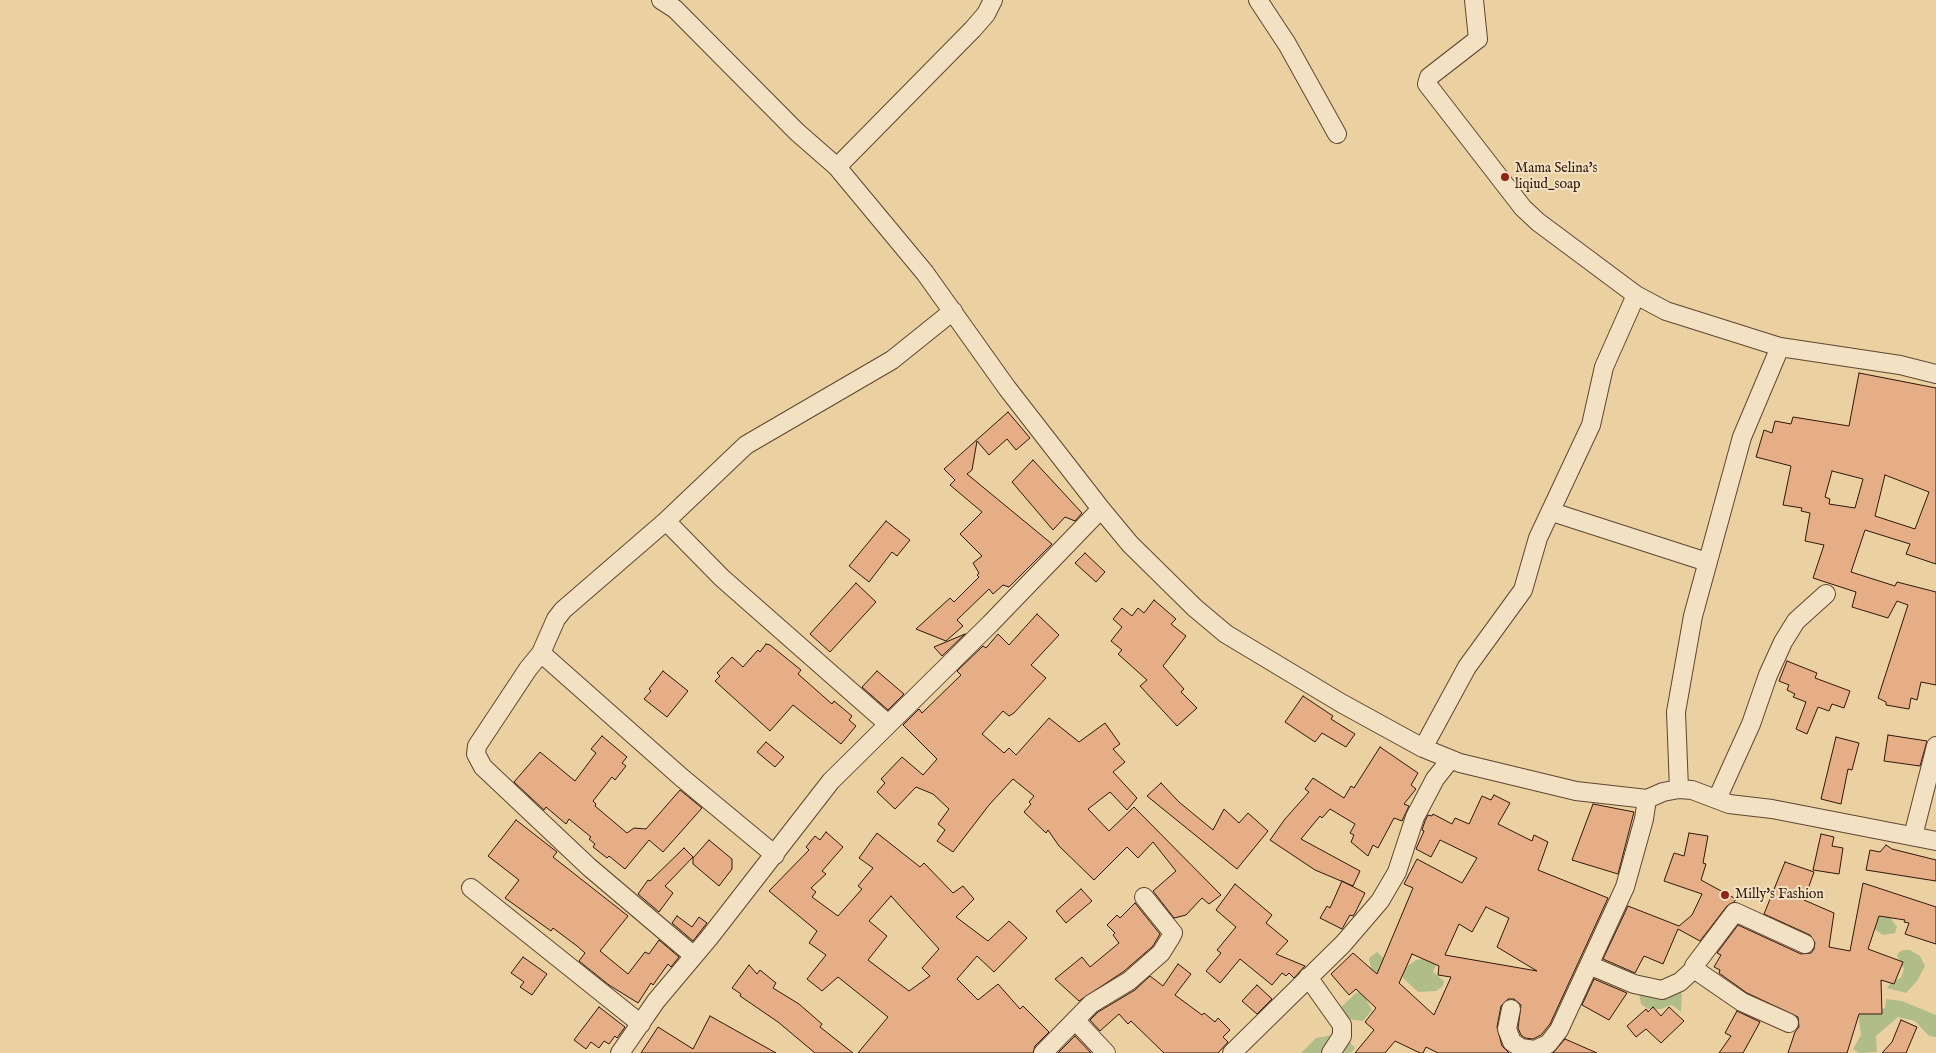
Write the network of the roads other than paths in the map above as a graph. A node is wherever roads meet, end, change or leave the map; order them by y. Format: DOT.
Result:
graph roads {
  1 [pos="661,0"];
  2 [pos="993,0"];
  3 [pos="1258,0"];
  4 [pos="1474,0"];
  5 [pos="1337,134"];
  6 [pos="837,167"];
  7 [pos="1636,295"];
  8 [pos="952,311"];
  9 [pos="1780,347"];
  10 [pos="1936,374"];
  11 [pos="1101,509"];
  12 [pos="1552,512"];
  13 [pos="666,522"];
  14 [pos="1707,562"];
  15 [pos="1826,594"];
  16 [pos="541,653"];
  17 [pos="888,724"];
  18 [pos="1936,746"];
  19 [pos="1423,748"];
  20 [pos="1450,760"];
  21 [pos="1679,789"];
  22 [pos="1647,799"];
  23 [pos="1717,799"];
  24 [pos="1913,836"];
  25 [pos="1936,841"];
  26 [pos="775,854"];
  27 [pos="471,888"];
  28 [pos="1144,897"];
  29 [pos="1805,944"];
  30 [pos="694,956"];
  31 [pos="1588,965"];
  32 [pos="1694,969"];
  33 [pos="1308,977"];
  34 [pos="1511,1009"];
  35 [pos="1074,1020"];
  36 [pos="1789,1023"];
  37 [pos="640,1024"];
  38 [pos="1510,1047"];
  39 [pos="620,1053"];
  40 [pos="1043,1053"];
  41 [pos="1106,1053"];
  42 [pos="1232,1053"];
  43 [pos="1331,1053"];
  1 -- 6 [label="street"];
  2 -- 6 [label="street"];
  3 -- 5 [label="street"];
  4 -- 7 [label="street"];
  6 -- 8 [label="street"];
  7 -- 9 [label="street"];
  7 -- 12 [label="street"];
  8 -- 11 [label="street"];
  8 -- 13 [label="street"];
  9 -- 10 [label="street"];
  9 -- 14 [label="street"];
  11 -- 17 [label="street"];
  11 -- 19 [label="street"];
  12 -- 14 [label="street"];
  12 -- 19 [label="street"];
  13 -- 16 [label="street"];
  13 -- 17 [label="street"];
  14 -- 21 [label="street"];
  15 -- 23 [label="street"];
  16 -- 26 [label="street"];
  16 -- 30 [label="street"];
  17 -- 26 [label="street"];
  18 -- 24 [label="street"];
  19 -- 20 [label="street"];
  20 -- 22 [label="street"];
  20 -- 33 [label="street"];
  21 -- 22 [label="street"];
  21 -- 23 [label="street"];
  22 -- 31 [label="street"];
  23 -- 24 [label="street"];
  24 -- 25 [label="street"];
  26 -- 30 [label="street"];
  27 -- 37 [label="street"];
  28 -- 35 [label="street"];
  29 -- 32 [label="street"];
  30 -- 37 [label="street"];
  31 -- 32 [label="street"];
  31 -- 38 [label="street"];
  32 -- 36 [label="street"];
  33 -- 42 [label="street"];
  33 -- 43 [label="street"];
  34 -- 38 [label="street"];
  35 -- 40 [label="street"];
  35 -- 41 [label="street"];
  37 -- 39 [label="street"];
}
